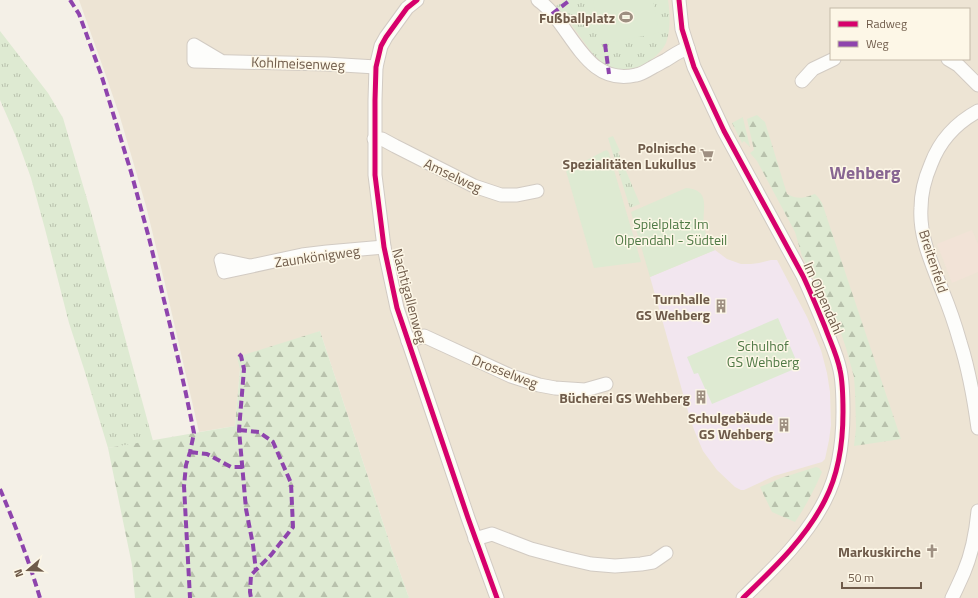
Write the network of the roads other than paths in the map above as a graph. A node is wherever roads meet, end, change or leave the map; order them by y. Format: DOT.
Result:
graph roads {
  1 [pos="417,0"];
  2 [pos="538,0"];
  3 [pos="679,0"];
  4 [pos="688,48"];
  5 [pos="832,60"];
  6 [pos="950,60"];
  7 [pos="221,61"];
  8 [pos="376,67"];
  9 [pos="802,81"];
  10 [pos="978,85"];
  11 [pos="978,111"];
  12 [pos="374,139"];
  13 [pos="537,192"];
  14 [pos="384,247"];
  15 [pos="250,266"];
  16 [pos="408,341"];
  17 [pos="606,384"];
  18 [pos="978,428"];
  19 [pos="978,511"];
  20 [pos="475,539"];
  21 [pos="666,552"];
  22 [pos="497,598"];
  23 [pos="743,598"];
  24 [pos="952,598"];
  1 -- 8 [label="street, Nachtigallenweg"];
  2 -- 4 [label="street"];
  3 -- 4 [label="street, Im Olpendahl"];
  4 -- 23 [label="street, Im Olpendahl"];
  5 -- 9 [label="street"];
  6 -- 10 [label="street"];
  7 -- 8 [label="street, Kohlmeisenweg"];
  8 -- 12 [label="street, Nachtigallenweg"];
  11 -- 18 [label="street, Breitenfeld"];
  12 -- 13 [label="street, Amselweg"];
  12 -- 14 [label="street, Nachtigallenweg"];
  14 -- 15 [label="street, Zaunkönigweg"];
  14 -- 16 [label="street, Nachtigallenweg"];
  16 -- 17 [label="street, Drosselweg"];
  16 -- 20 [label="street, Nachtigallenweg"];
  19 -- 24 [label="street"];
  20 -- 21 [label="street"];
  20 -- 22 [label="street, Nachtigallenweg"];
}
